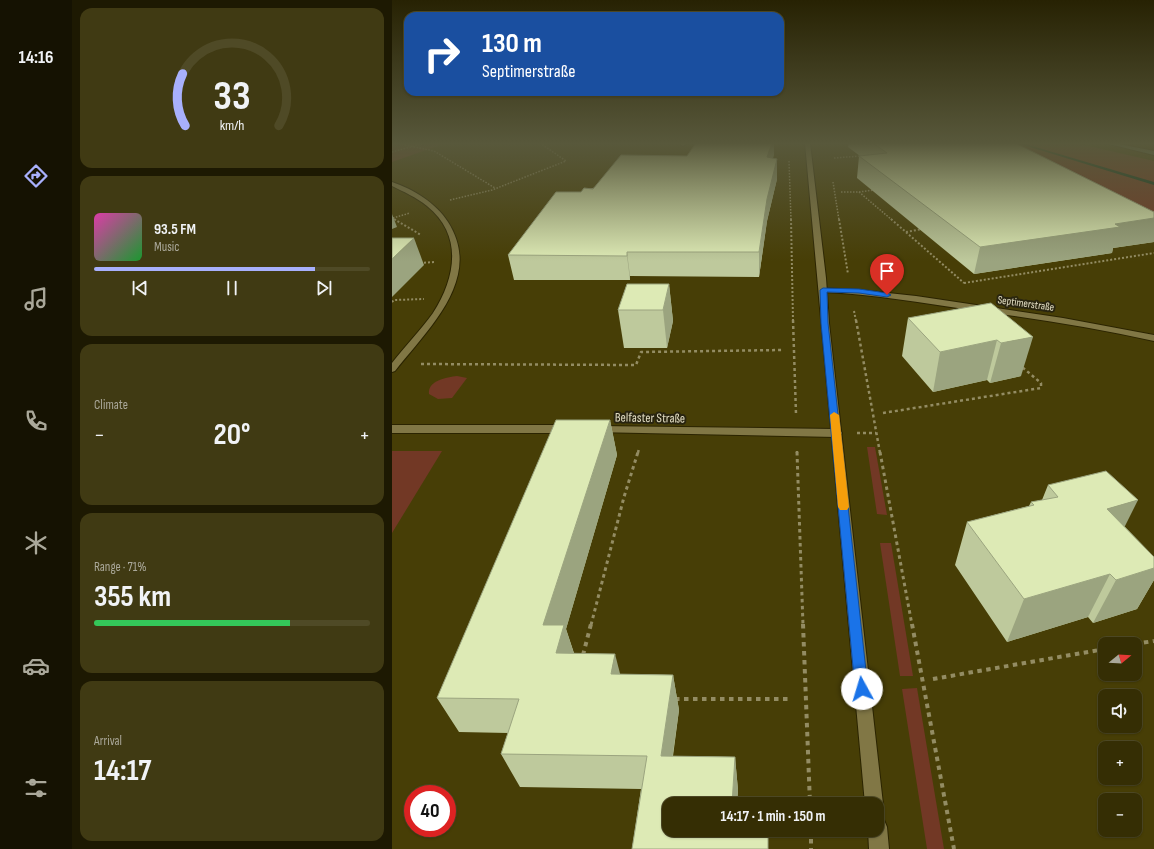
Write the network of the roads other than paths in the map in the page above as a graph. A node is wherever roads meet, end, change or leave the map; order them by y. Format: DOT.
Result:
graph roads {
  1 [pos="811,183"];
  2 [pos="392,184"];
  3 [pos="823,290"];
  4 [pos="1154,338"];
  5 [pos="392,369"];
  6 [pos="392,429"];
  7 [pos="836,433"];
  8 [pos="873,797"];
  9 [pos="878,837"];
  10 [pos="879,849"];
  1 -- 3 [label="street"];
  2 -- 5 [label="street"];
  3 -- 4 [label="street, Septimerstraße"];
  3 -- 7 [label="street"];
  6 -- 7 [label="street, Belfaster Straße"];
  7 -- 8 [label="street"];
  9 -- 10 [label="street"];
}
